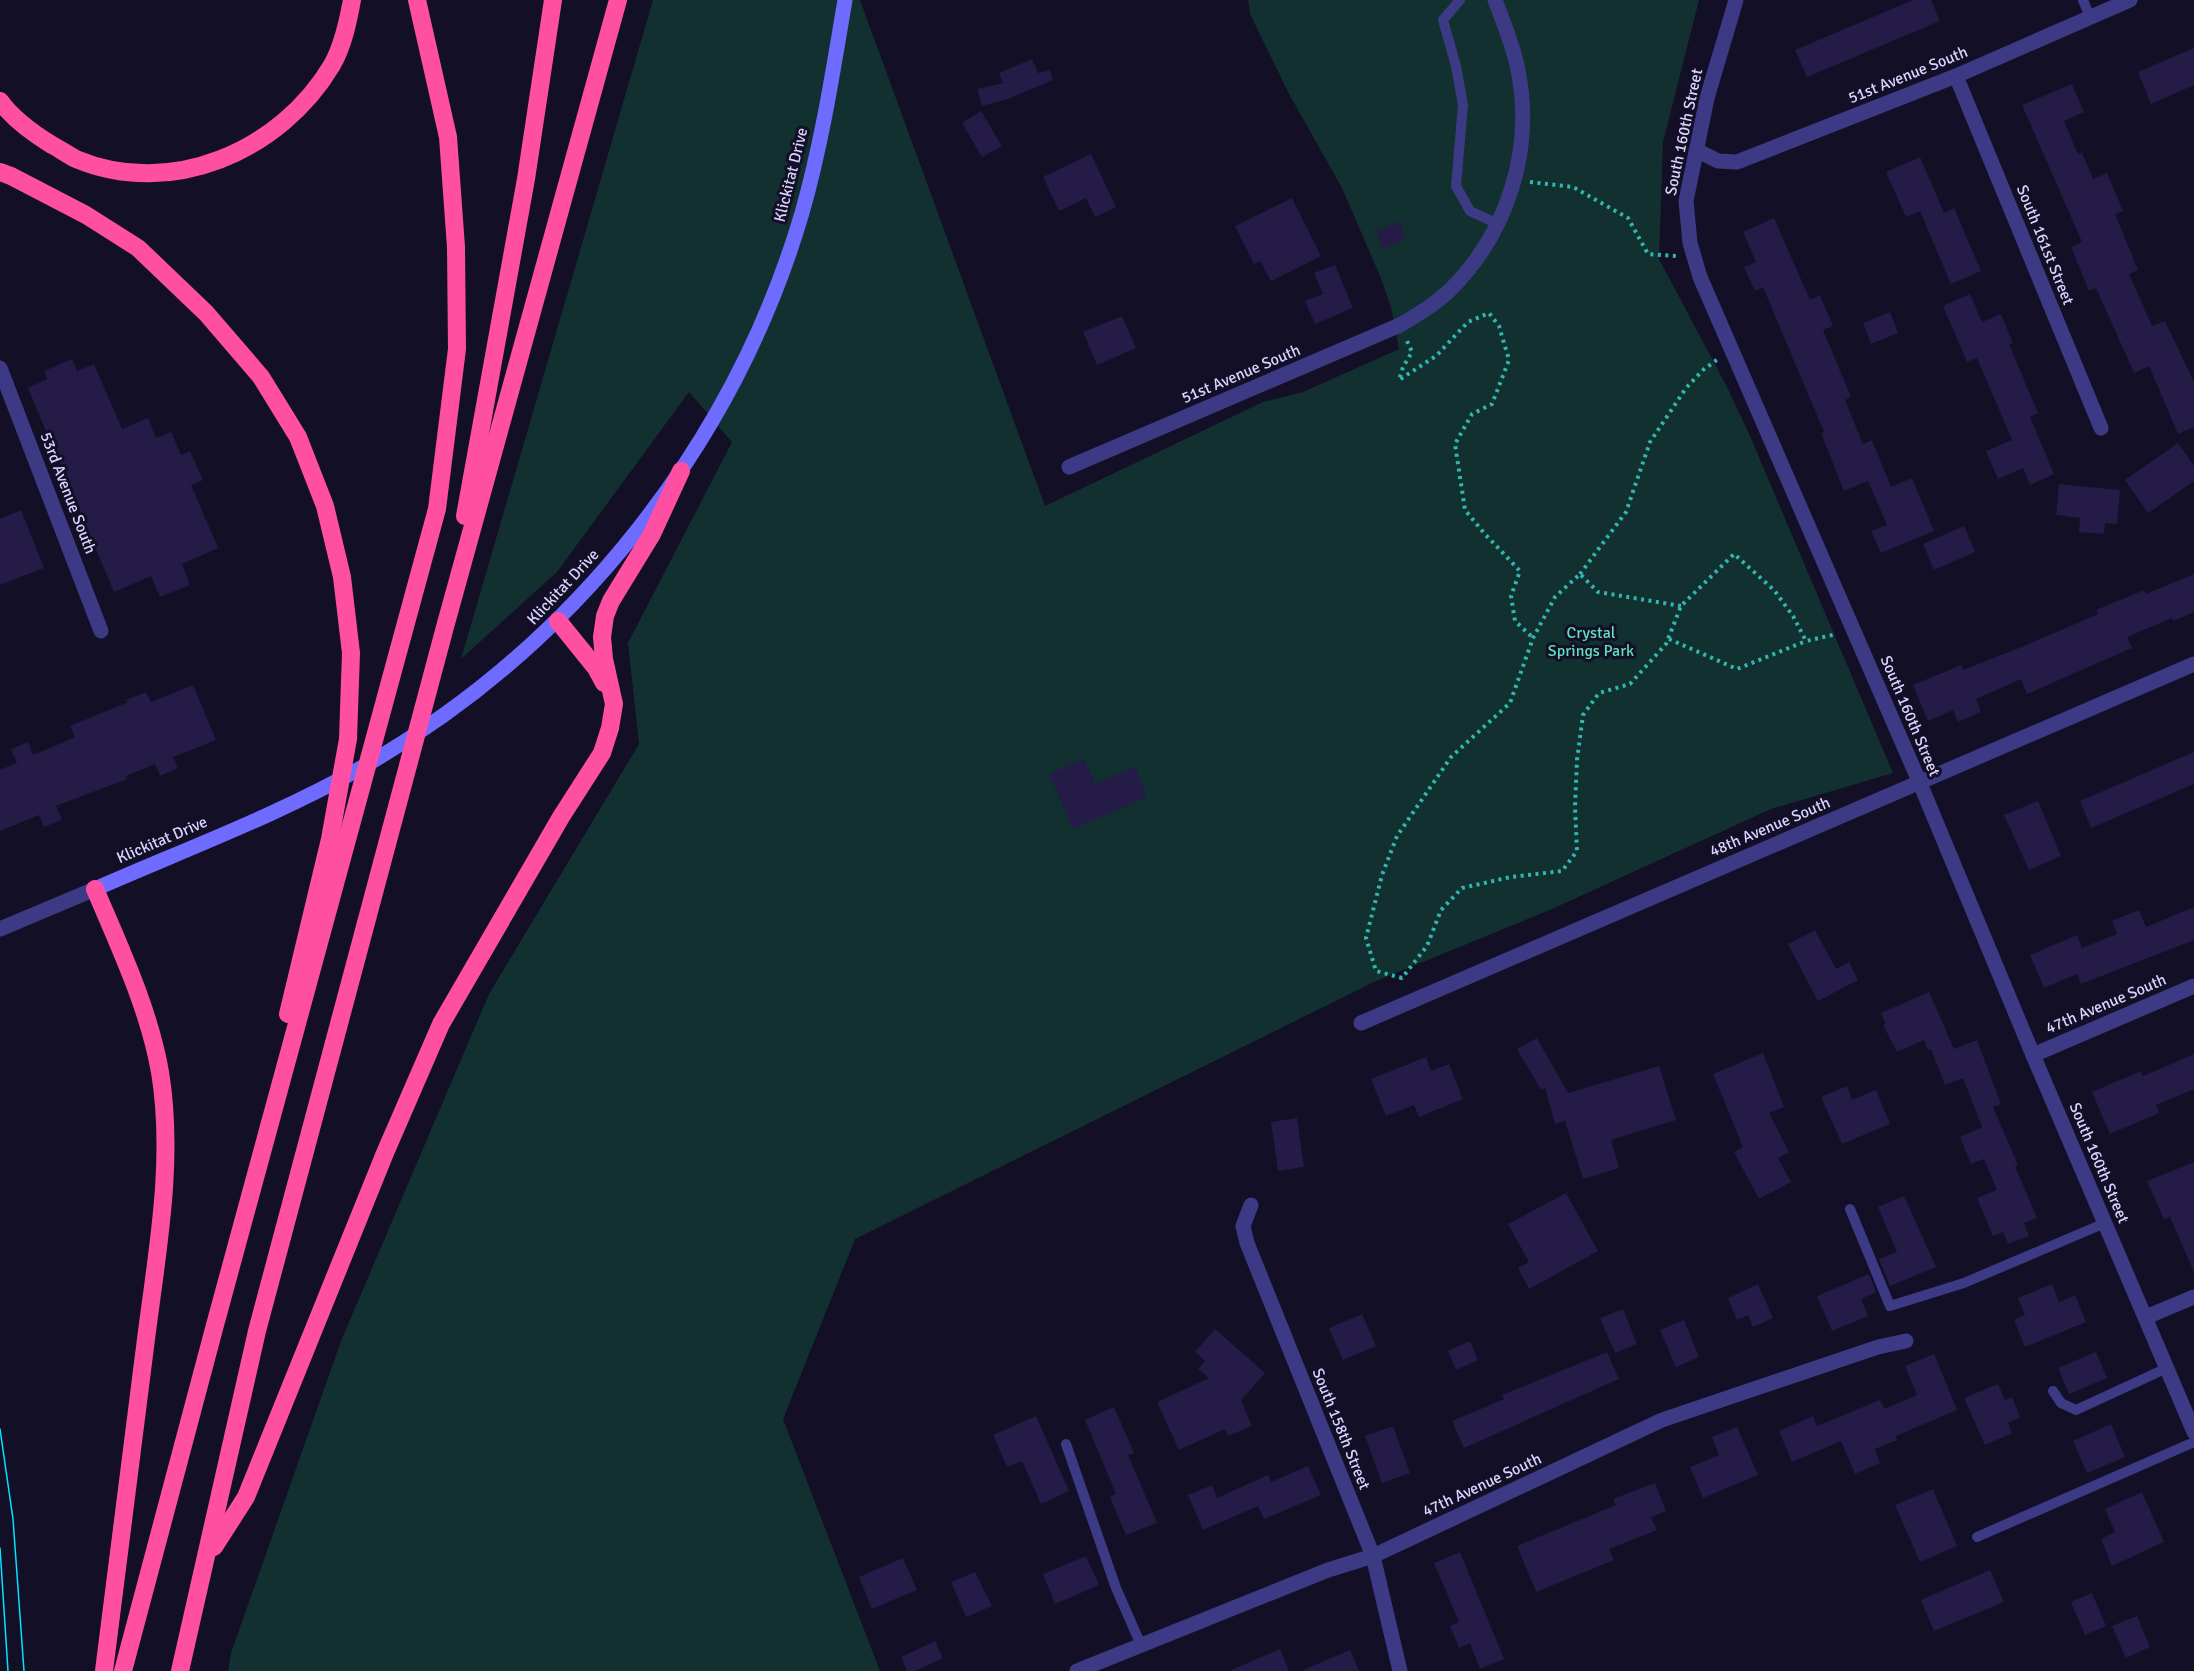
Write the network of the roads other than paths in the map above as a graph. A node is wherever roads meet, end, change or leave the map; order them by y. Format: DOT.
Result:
graph roads {
  1 [pos="352,0"];
  2 [pos="417,0"];
  3 [pos="553,0"];
  4 [pos="618,0"];
  5 [pos="845,0"];
  6 [pos="1460,0"];
  7 [pos="1496,0"];
  8 [pos="1736,0"];
  9 [pos="2084,0"];
  10 [pos="2130,0"];
  11 [pos="2090,17"];
  12 [pos="1956,76"];
  13 [pos="0,101"];
  14 [pos="1696,150"];
  15 [pos="0,172"];
  16 [pos="1498,224"];
  17 [pos="0,368"];
  18 [pos="2102,428"];
  19 [pos="1069,467"];
  20 [pos="681,471"];
  21 [pos="558,621"];
  22 [pos="445,627"];
  23 [pos="101,631"];
  24 [pos="2194,664"];
  25 [pos="614,704"];
  26 [pos="1919,782"];
  27 [pos="96,889"];
  28 [pos="0,929"];
  29 [pos="2194,986"];
  30 [pos="1360,1023"];
  31 [pos="2033,1055"];
  32 [pos="1251,1205"];
  33 [pos="1850,1209"];
  34 [pos="2105,1223"];
  35 [pos="2194,1297"];
  36 [pos="2146,1317"];
  37 [pos="214,1325"];
  38 [pos="1906,1341"];
  39 [pos="2167,1368"];
  40 [pos="2054,1391"];
  41 [pos="2194,1432"];
  42 [pos="2194,1442"];
  43 [pos="1066,1444"];
  44 [pos="1977,1537"];
  45 [pos="1373,1556"];
  46 [pos="206,1559"];
  47 [pos="1141,1645"];
  48 [pos="104,1671"];
  49 [pos="123,1671"];
  50 [pos="180,1671"];
  51 [pos="1077,1671"];
  52 [pos="1400,1671"];
  1 -- 13 [label="highway"];
  2 -- 37 [label="highway"];
  3 -- 22 [label="highway"];
  4 -- 22 [label="highway"];
  5 -- 20 [label="main road, Klickitat Drive"];
  6 -- 16 [label="lane"];
  7 -- 16 [label="street, 51st Avenue South"];
  8 -- 14 [label="street, South 160th Street"];
  9 -- 11 [label="lane"];
  10 -- 11 [label="street, 51st Avenue South"];
  11 -- 12 [label="street, 51st Avenue South"];
  12 -- 14 [label="street, 51st Avenue South"];
  12 -- 18 [label="street, South 161st Street"];
  14 -- 26 [label="street, South 160th Street"];
  15 -- 37 [label="highway"];
  16 -- 19 [label="street, 51st Avenue South"];
  17 -- 23 [label="street, 53rd Avenue South"];
  20 -- 21 [label="main road, Klickitat Drive"];
  20 -- 25 [label="highway"];
  21 -- 25 [label="highway"];
  21 -- 27 [label="main road, Klickitat Drive"];
  22 -- 46 [label="highway"];
  24 -- 26 [label="street, 48th Avenue South"];
  25 -- 46 [label="highway"];
  26 -- 30 [label="street, 48th Avenue South"];
  26 -- 31 [label="street, South 160th Street"];
  27 -- 28 [label="street, Klickitat Drive"];
  27 -- 48 [label="highway"];
  29 -- 31 [label="street, 47th Avenue South"];
  31 -- 34 [label="street, South 160th Street"];
  32 -- 45 [label="street, South 158th Street"];
  33 -- 34 [label="lane"];
  34 -- 36 [label="street, South 160th Street"];
  35 -- 36 [label="street"];
  36 -- 39 [label="street, South 160th Street"];
  37 -- 49 [label="highway"];
  38 -- 45 [label="street, 47th Avenue South"];
  39 -- 40 [label="lane"];
  39 -- 41 [label="street, South 160th Street"];
  42 -- 44 [label="lane"];
  43 -- 47 [label="lane"];
  45 -- 47 [label="street, 47th Avenue South"];
  45 -- 52 [label="street, South 158th Street"];
  46 -- 50 [label="highway"];
  47 -- 51 [label="street, 47th Avenue South"];
}
